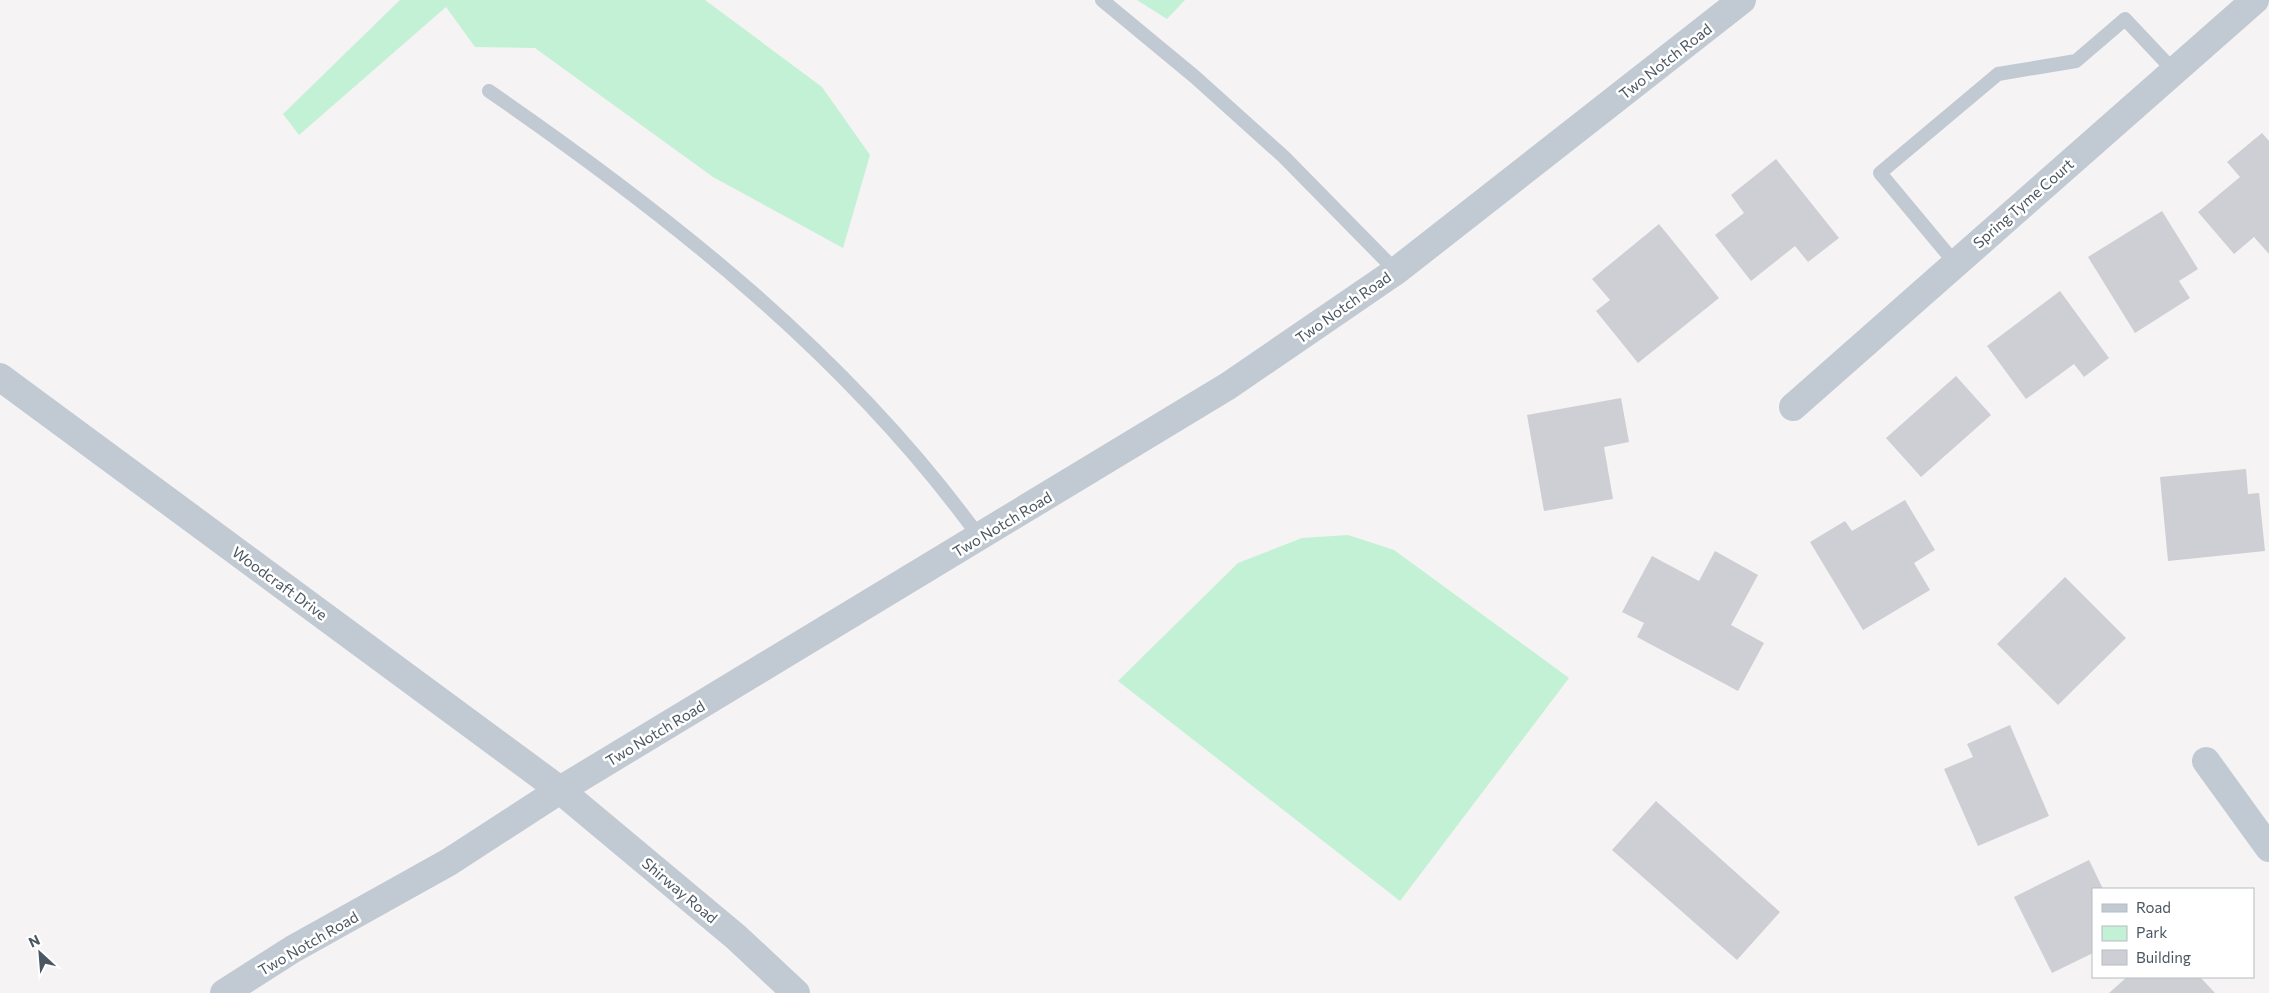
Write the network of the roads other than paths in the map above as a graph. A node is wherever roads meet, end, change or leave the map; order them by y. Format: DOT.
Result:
graph roads {
  1 [pos="1102,0"];
  2 [pos="1742,0"];
  3 [pos="2254,0"];
  4 [pos="2174,71"];
  5 [pos="489,92"];
  6 [pos="1955,263"];
  7 [pos="1396,271"];
  8 [pos="0,377"];
  9 [pos="1793,407"];
  10 [pos="980,538"];
  11 [pos="2206,761"];
  12 [pos="560,790"];
  13 [pos="2269,848"];
  14 [pos="224,993"];
  15 [pos="796,993"];
  1 -- 7 [label="lane"];
  2 -- 7 [label="street, Two Notch Road"];
  3 -- 4 [label="street, Spring Tyme Court"];
  4 -- 6 [label="street, Spring Tyme Court"];
  4 -- 6 [label="lane"];
  5 -- 10 [label="lane"];
  6 -- 9 [label="street, Spring Tyme Court"];
  7 -- 10 [label="street, Two Notch Road"];
  8 -- 12 [label="street, Woodcraft Drive"];
  10 -- 12 [label="street, Two Notch Road"];
  11 -- 13 [label="street"];
  12 -- 14 [label="street, Two Notch Road"];
  12 -- 15 [label="street, Shirway Road"];
}
